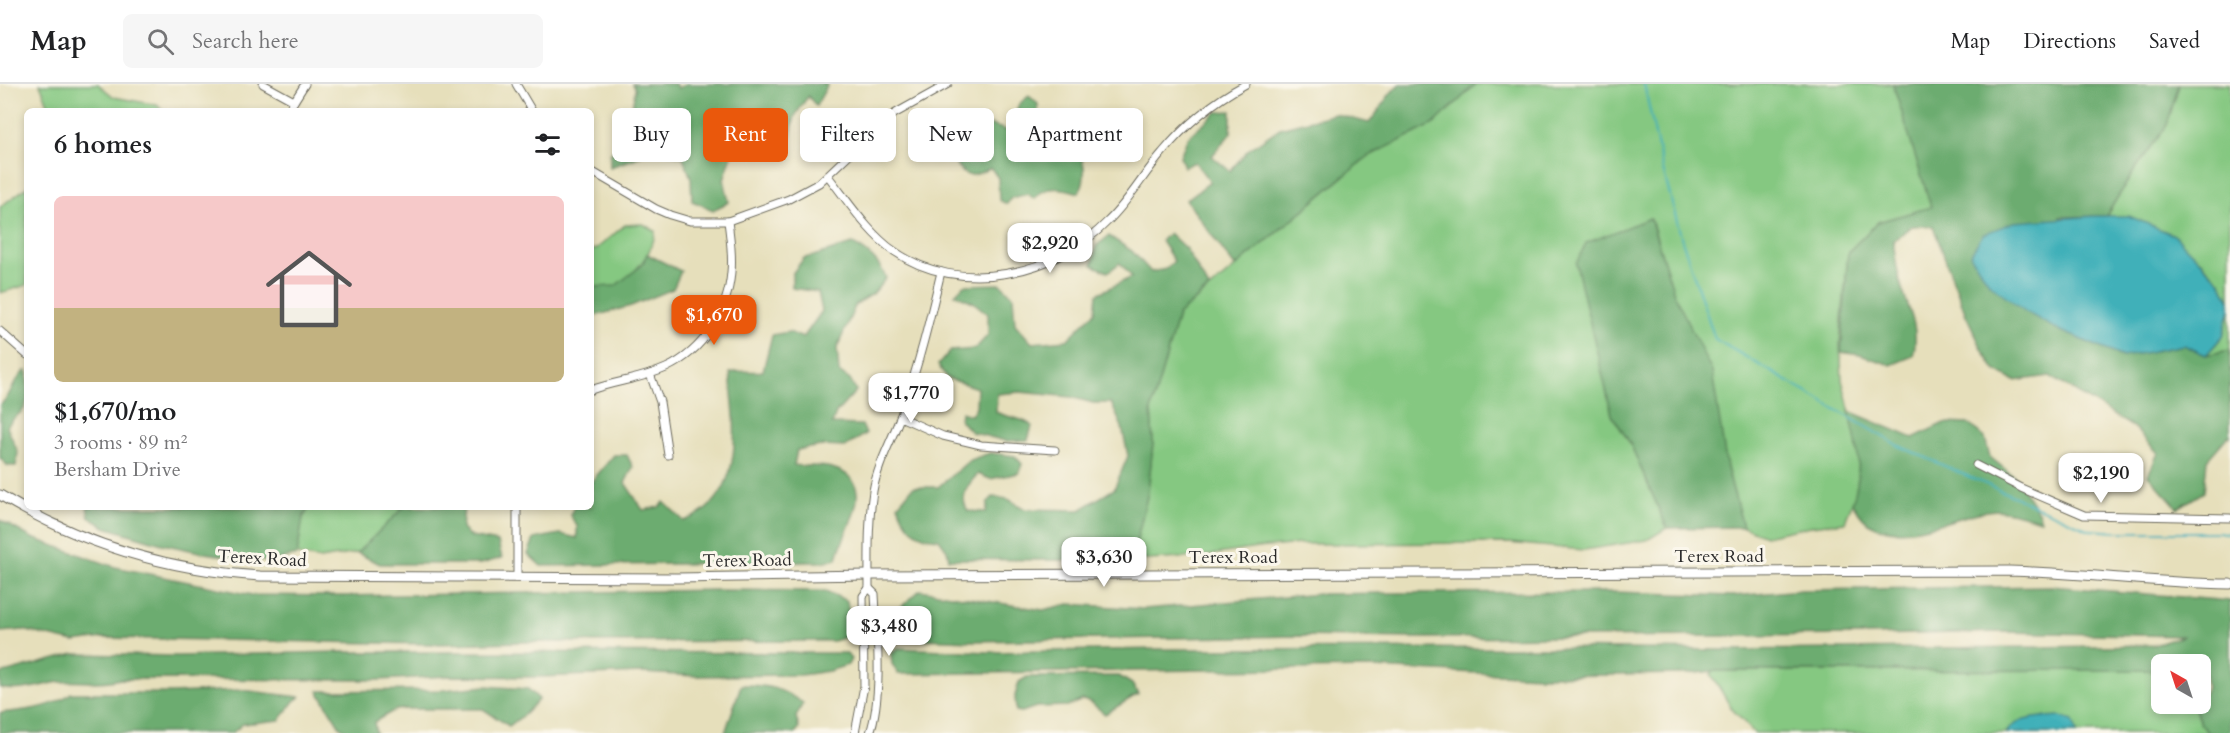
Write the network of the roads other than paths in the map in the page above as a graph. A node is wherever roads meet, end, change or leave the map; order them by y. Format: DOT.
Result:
graph roads {
  1 [pos="263,84"];
  2 [pos="305,84"];
  3 [pos="516,84"];
  4 [pos="948,84"];
  5 [pos="1246,84"];
  6 [pos="294,101"];
  7 [pos="290,108"];
  8 [pos="530,108"];
  9 [pos="594,173"];
  10 [pos="828,176"];
  11 [pos="728,222"];
  12 [pos="941,272"];
  13 [pos="0,331"];
  14 [pos="24,352"];
  15 [pos="650,374"];
  16 [pos="594,389"];
  17 [pos="900,417"];
  18 [pos="1055,450"];
  19 [pos="668,455"];
  20 [pos="1976,465"];
  21 [pos="0,495"];
  22 [pos="24,506"];
  23 [pos="517,510"];
  24 [pos="36,511"];
  25 [pos="2230,518"];
  26 [pos="869,575"];
  27 [pos="517,577"];
  28 [pos="2230,584"];
  29 [pos="869,588"];
  30 [pos="864,686"];
  31 [pos="877,686"];
  32 [pos="855,733"];
  33 [pos="870,733"];
  1 -- 6 [label="street"];
  2 -- 6 [label="street"];
  3 -- 8 [label="street"];
  4 -- 10 [label="street"];
  5 -- 12 [label="street"];
  6 -- 7 [label="street"];
  9 -- 11 [label="street"];
  10 -- 11 [label="street"];
  10 -- 12 [label="street"];
  11 -- 15 [label="street"];
  12 -- 17 [label="street"];
  13 -- 14 [label="street"];
  15 -- 16 [label="street"];
  15 -- 19 [label="street"];
  17 -- 18 [label="street"];
  17 -- 26 [label="street"];
  20 -- 25 [label="street"];
  21 -- 22 [label="main road, Terex Road"];
  23 -- 27 [label="street"];
  24 -- 27 [label="main road, Terex Road"];
  26 -- 27 [label="main road, Terex Road"];
  26 -- 28 [label="main road, Terex Road"];
  26 -- 29 [label="street"];
  29 -- 30 [label="street"];
  29 -- 31 [label="street"];
  30 -- 31 [label="street"];
  30 -- 32 [label="street"];
  31 -- 33 [label="street"];
}
